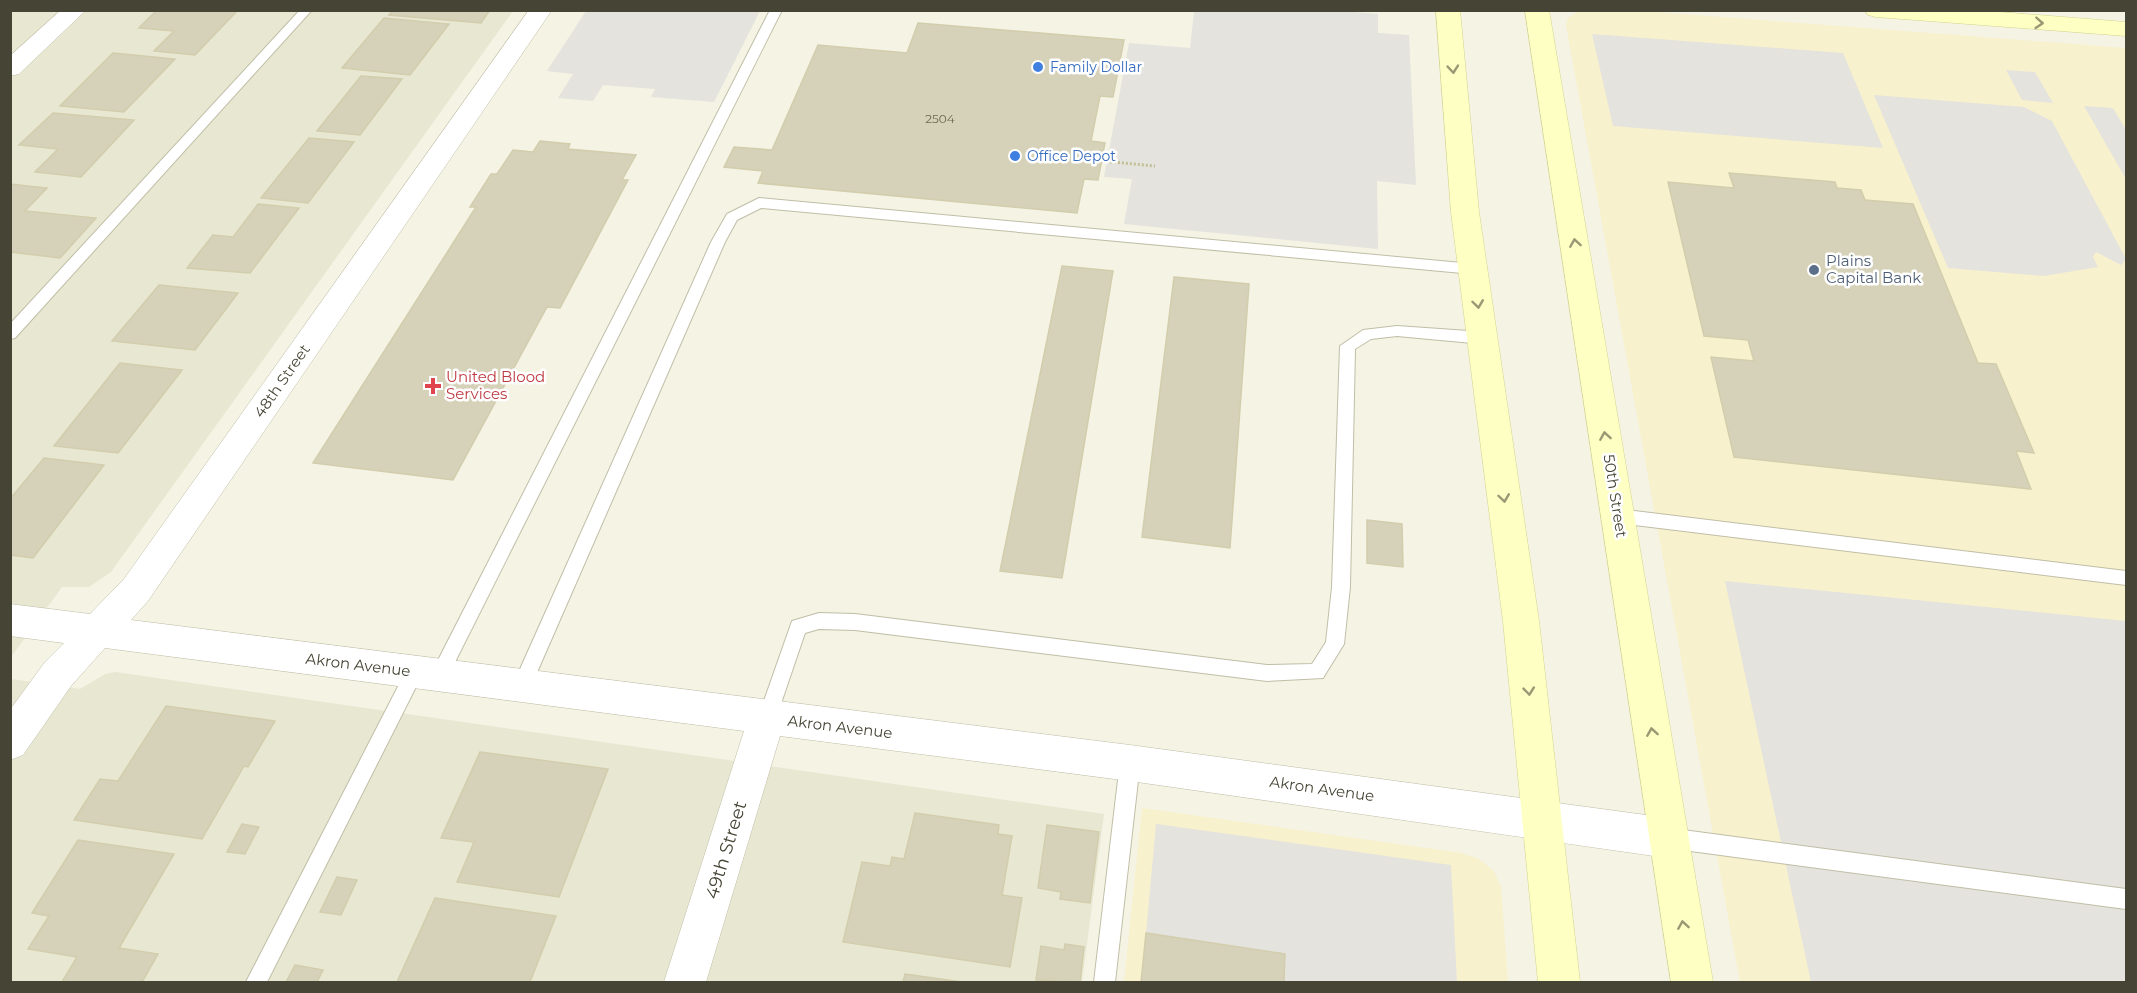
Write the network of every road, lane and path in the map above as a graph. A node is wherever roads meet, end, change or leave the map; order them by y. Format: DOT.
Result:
graph roads {
  1 [pos="75,10"];
  2 [pos="308,10"];
  3 [pos="541,10"];
  4 [pos="776,10"];
  5 [pos="1448,10"];
  6 [pos="1537,10"];
  7 [pos="1876,10"];
  8 [pos="2127,29"];
  9 [pos="10,69"];
  10 [pos="1102,161"];
  11 [pos="1155,166"];
  12 [pos="1473,269"];
  13 [pos="10,334"];
  14 [pos="1483,338"];
  15 [pos="1618,516"];
  16 [pos="2127,578"];
  17 [pos="10,620"];
  18 [pos="98,632"];
  19 [pos="427,674"];
  20 [pos="521,687"];
  21 [pos="767,718"];
  22 [pos="10,742"];
  23 [pos="1130,763"];
  24 [pos="1543,818"];
  25 [pos="1668,838"];
  26 [pos="2127,898"];
  27 [pos="256,982"];
  28 [pos="685,982"];
  29 [pos="1104,982"];
  30 [pos="1559,982"];
  31 [pos="1692,982"];
  1 -- 9 [label="street"];
  2 -- 13 [label="lane"];
  3 -- 18 [label="street, 48th Street"];
  4 -- 19 [label="lane"];
  5 -- 12 [label="main road, one-way"];
  15 -- 6 [label="main road, 50th Street, one-way"];
  7 -- 8 [label="main road, one-way"];
  10 -- 11 [label="path"];
  12 -- 14 [label="main road, one-way"];
  12 -- 20 [label="lane"];
  14 -- 21 [label="lane"];
  14 -- 24 [label="main road, one-way"];
  15 -- 16 [label="lane"];
  25 -- 15 [label="main road, 50th Street, one-way"];
  17 -- 18 [label="street, Akron Avenue"];
  18 -- 19 [label="street, Akron Avenue"];
  18 -- 22 [label="street, 48th Street"];
  19 -- 20 [label="street, Akron Avenue"];
  19 -- 27 [label="lane"];
  20 -- 21 [label="street, Akron Avenue"];
  21 -- 23 [label="street, Akron Avenue"];
  21 -- 28 [label="street, 49th Street"];
  23 -- 24 [label="street, Akron Avenue"];
  23 -- 29 [label="lane"];
  24 -- 25 [label="street, Akron Avenue"];
  24 -- 30 [label="main road"];
  25 -- 26 [label="lane"];
  31 -- 25 [label="main road, 50th Street, one-way"];
}
